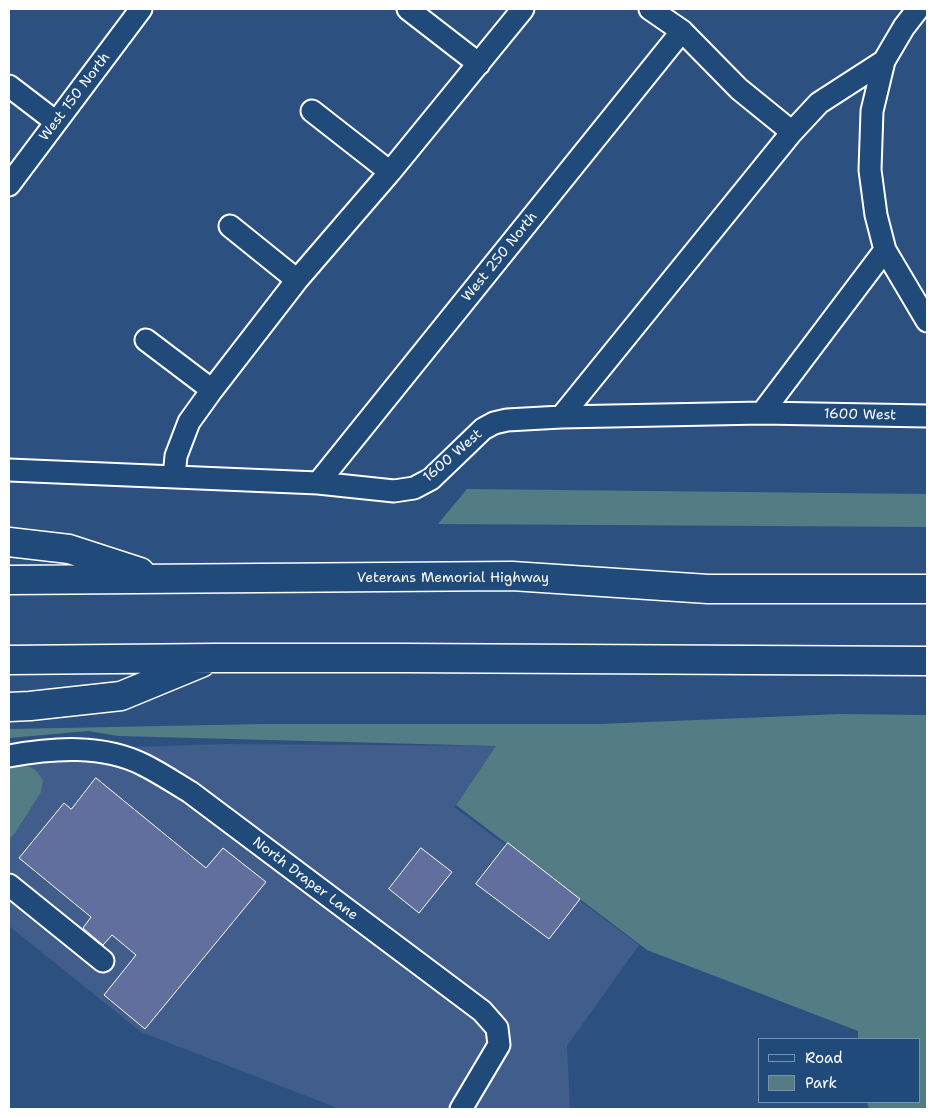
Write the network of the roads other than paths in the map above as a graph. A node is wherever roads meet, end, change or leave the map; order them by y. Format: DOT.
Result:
graph roads {
  1 [pos="141,9"];
  2 [pos="408,9"];
  3 [pos="523,9"];
  4 [pos="650,9"];
  5 [pos="918,9"];
  6 [pos="682,31"];
  7 [pos="884,61"];
  8 [pos="478,64"];
  9 [pos="9,86"];
  10 [pos="312,112"];
  11 [pos="56,122"];
  12 [pos="792,132"];
  13 [pos="390,172"];
  14 [pos="9,185"];
  15 [pos="230,226"];
  16 [pos="885,250"];
  17 [pos="297,280"];
  18 [pos="927,321"];
  19 [pos="146,340"];
  20 [pos="212,390"];
  21 [pos="762,413"];
  22 [pos="927,416"];
  23 [pos="560,417"];
  24 [pos="9,470"];
  25 [pos="174,477"];
  26 [pos="318,483"];
  27 [pos="9,542"];
  28 [pos="163,579"];
  29 [pos="9,580"];
  30 [pos="927,589"];
  31 [pos="214,658"];
  32 [pos="9,660"];
  33 [pos="927,661"];
  34 [pos="9,707"];
  35 [pos="9,756"];
  36 [pos="9,886"];
  37 [pos="103,961"];
  38 [pos="461,1109"];
  1 -- 11 [label="street, West 150 North"];
  2 -- 8 [label="street"];
  3 -- 8 [label="street"];
  4 -- 6 [label="street"];
  5 -- 7 [label="street"];
  6 -- 12 [label="street"];
  6 -- 26 [label="street, West 250 North"];
  7 -- 12 [label="street"];
  7 -- 16 [label="street"];
  8 -- 13 [label="street"];
  9 -- 11 [label="street"];
  10 -- 13 [label="street"];
  11 -- 14 [label="street, West 150 North"];
  12 -- 23 [label="street"];
  13 -- 17 [label="street"];
  15 -- 17 [label="street"];
  16 -- 18 [label="street"];
  16 -- 21 [label="street"];
  17 -- 20 [label="street"];
  19 -- 20 [label="street"];
  20 -- 25 [label="street"];
  21 -- 22 [label="street, 1600 West"];
  21 -- 23 [label="street, 1600 West"];
  23 -- 26 [label="street, 1600 West"];
  24 -- 25 [label="street, 1600 West"];
  25 -- 26 [label="street, 1600 West"];
  27 -- 28 [label="highway"];
  28 -- 29 [label="highway, Veterans Memorial Highway"];
  28 -- 30 [label="highway, Veterans Memorial Highway"];
  31 -- 32 [label="highway"];
  31 -- 33 [label="highway"];
  31 -- 34 [label="highway"];
  35 -- 38 [label="street, North Draper Lane"];
  36 -- 37 [label="street"];
}
